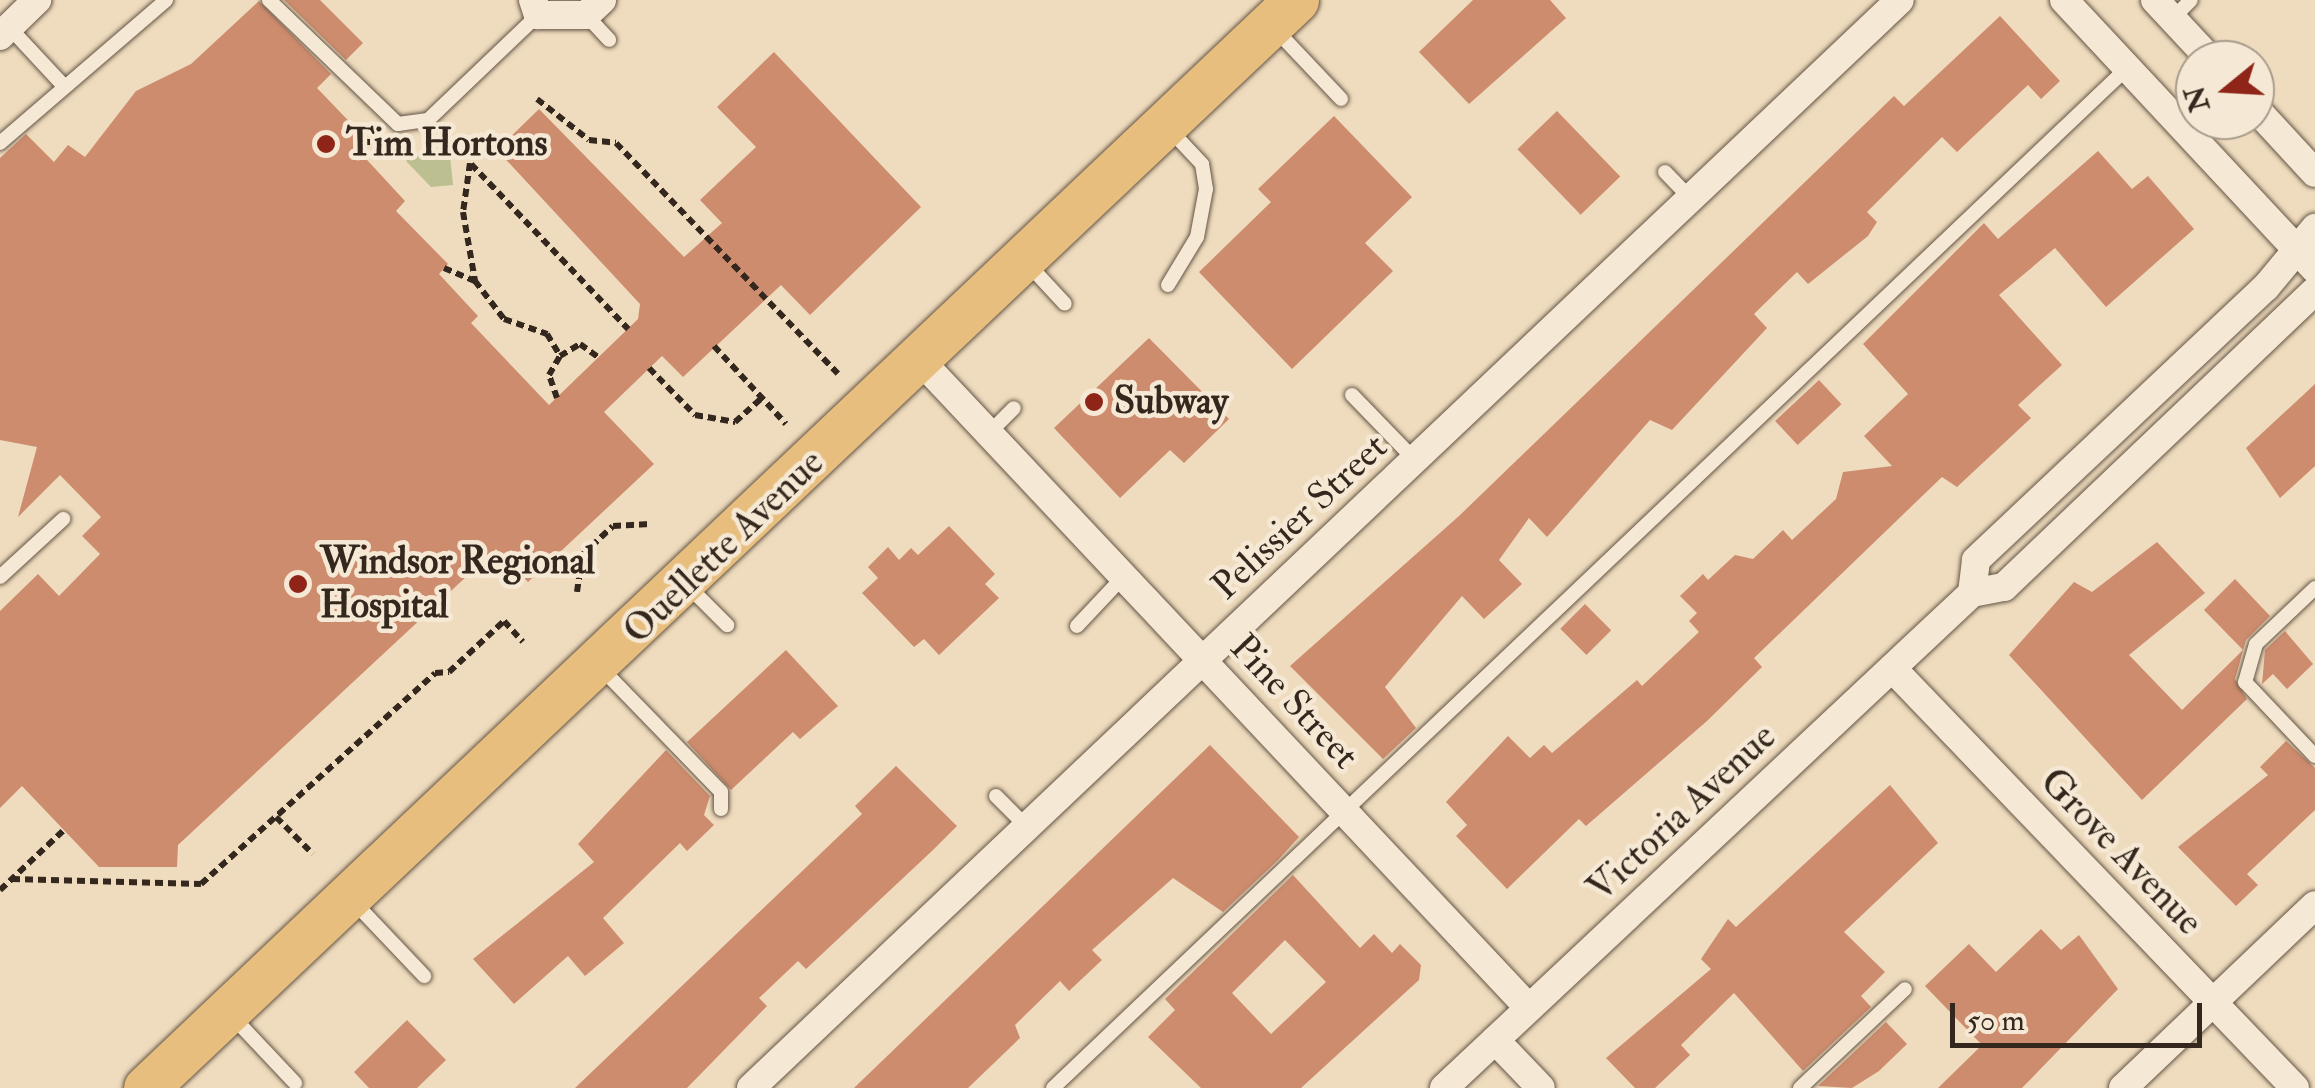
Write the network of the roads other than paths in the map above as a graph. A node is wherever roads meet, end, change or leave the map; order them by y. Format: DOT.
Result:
graph roads {
  1 [pos="37,0"];
  2 [pos="166,0"];
  3 [pos="269,0"];
  4 [pos="1900,0"];
  5 [pos="2064,0"];
  6 [pos="2173,6"];
  7 [pos="535,7"];
  8 [pos="594,8"];
  9 [pos="1283,12"];
  10 [pos="4,31"];
  11 [pos="609,40"];
  12 [pos="2197,40"];
  13 [pos="2127,68"];
  14 [pos="62,84"];
  15 [pos="1341,99"];
  16 [pos="1165,125"];
  17 [pos="2275,130"];
  18 [pos="0,143"];
  19 [pos="1665,172"];
  20 [pos="2315,173"];
  21 [pos="1690,199"];
  22 [pos="2315,228"];
  23 [pos="2306,259"];
  24 [pos="1025,260"];
  25 [pos="1168,285"];
  26 [pos="2315,291"];
  27 [pos="1065,304"];
  28 [pos="920,360"];
  29 [pos="1352,395"];
  30 [pos="1014,408"];
  31 [pos="989,433"];
  32 [pos="1415,460"];
  33 [pos="63,519"];
  34 [pos="1124,576"];
  35 [pos="0,577"];
  36 [pos="686,584"];
  37 [pos="2315,588"];
  38 [pos="1972,594"];
  39 [pos="726,625"];
  40 [pos="1077,626"];
  41 [pos="1204,660"];
  42 [pos="599,667"];
  43 [pos="1892,668"];
  44 [pos="2315,756"];
  45 [pos="996,796"];
  46 [pos="720,809"];
  47 [pos="1345,811"];
  48 [pos="1027,827"];
  49 [pos="351,899"];
  50 [pos="2315,905"];
  51 [pos="424,976"];
  52 [pos="1905,989"];
  53 [pos="2213,1002"];
  54 [pos="1530,1008"];
  55 [pos="228,1012"];
  56 [pos="1496,1040"];
  57 [pos="295,1083"];
  58 [pos="146,1088"];
  59 [pos="751,1088"];
  60 [pos="1053,1088"];
  61 [pos="1444,1088"];
  62 [pos="1542,1088"];
  63 [pos="1800,1088"];
  64 [pos="2123,1088"];
  65 [pos="2295,1088"];
  1 -- 10 [label="street"];
  2 -- 14 [label="lane"];
  3 -- 7 [label="lane"];
  4 -- 21 [label="street, Pelissier Street"];
  5 -- 13 [label="street"];
  6 -- 12 [label="street"];
  7 -- 8 [label="street"];
  8 -- 11 [label="lane"];
  9 -- 15 [label="lane"];
  9 -- 16 [label="main road, Ouellette Avenue"];
  10 -- 14 [label="lane"];
  13 -- 23 [label="street"];
  13 -- 47 [label="lane"];
  14 -- 18 [label="lane"];
  16 -- 24 [label="main road, Ouellette Avenue"];
  16 -- 25 [label="lane"];
  17 -- 20 [label="street"];
  19 -- 21 [label="lane"];
  21 -- 32 [label="street, Pelissier Street"];
  22 -- 23 [label="street, Victoria Avenue"];
  23 -- 38 [label="street, Victoria Avenue"];
  24 -- 27 [label="lane"];
  24 -- 28 [label="main road, Ouellette Avenue"];
  26 -- 38 [label="street, Victoria Avenue"];
  28 -- 31 [label="street, Pine Street"];
  28 -- 36 [label="main road, Ouellette Avenue"];
  29 -- 32 [label="lane"];
  30 -- 31 [label="lane"];
  31 -- 34 [label="street, Pine Street"];
  32 -- 41 [label="street, Pelissier Street"];
  33 -- 35 [label="lane"];
  34 -- 40 [label="lane"];
  34 -- 41 [label="street, Pine Street"];
  36 -- 39 [label="lane"];
  36 -- 42 [label="main road, Ouellette Avenue"];
  37 -- 44 [label="lane"];
  38 -- 43 [label="street, Victoria Avenue"];
  41 -- 47 [label="street, Pine Street"];
  41 -- 48 [label="street, Pelissier Street"];
  42 -- 46 [label="lane"];
  42 -- 49 [label="main road, Ouellette Avenue"];
  43 -- 53 [label="street, Grove Avenue"];
  43 -- 54 [label="street, Victoria Avenue"];
  45 -- 48 [label="lane"];
  47 -- 54 [label="street, Pine Street"];
  47 -- 60 [label="lane"];
  48 -- 59 [label="street, Pelissier Street"];
  49 -- 51 [label="lane"];
  49 -- 55 [label="main road, Ouellette Avenue"];
  50 -- 53 [label="street"];
  52 -- 63 [label="lane"];
  53 -- 64 [label="street"];
  53 -- 65 [label="street, Grove Avenue"];
  54 -- 56 [label="street, Victoria Avenue"];
  55 -- 57 [label="lane"];
  55 -- 58 [label="main road, Ouellette Avenue"];
  56 -- 61 [label="street, Victoria Avenue"];
  56 -- 62 [label="street"];
}
